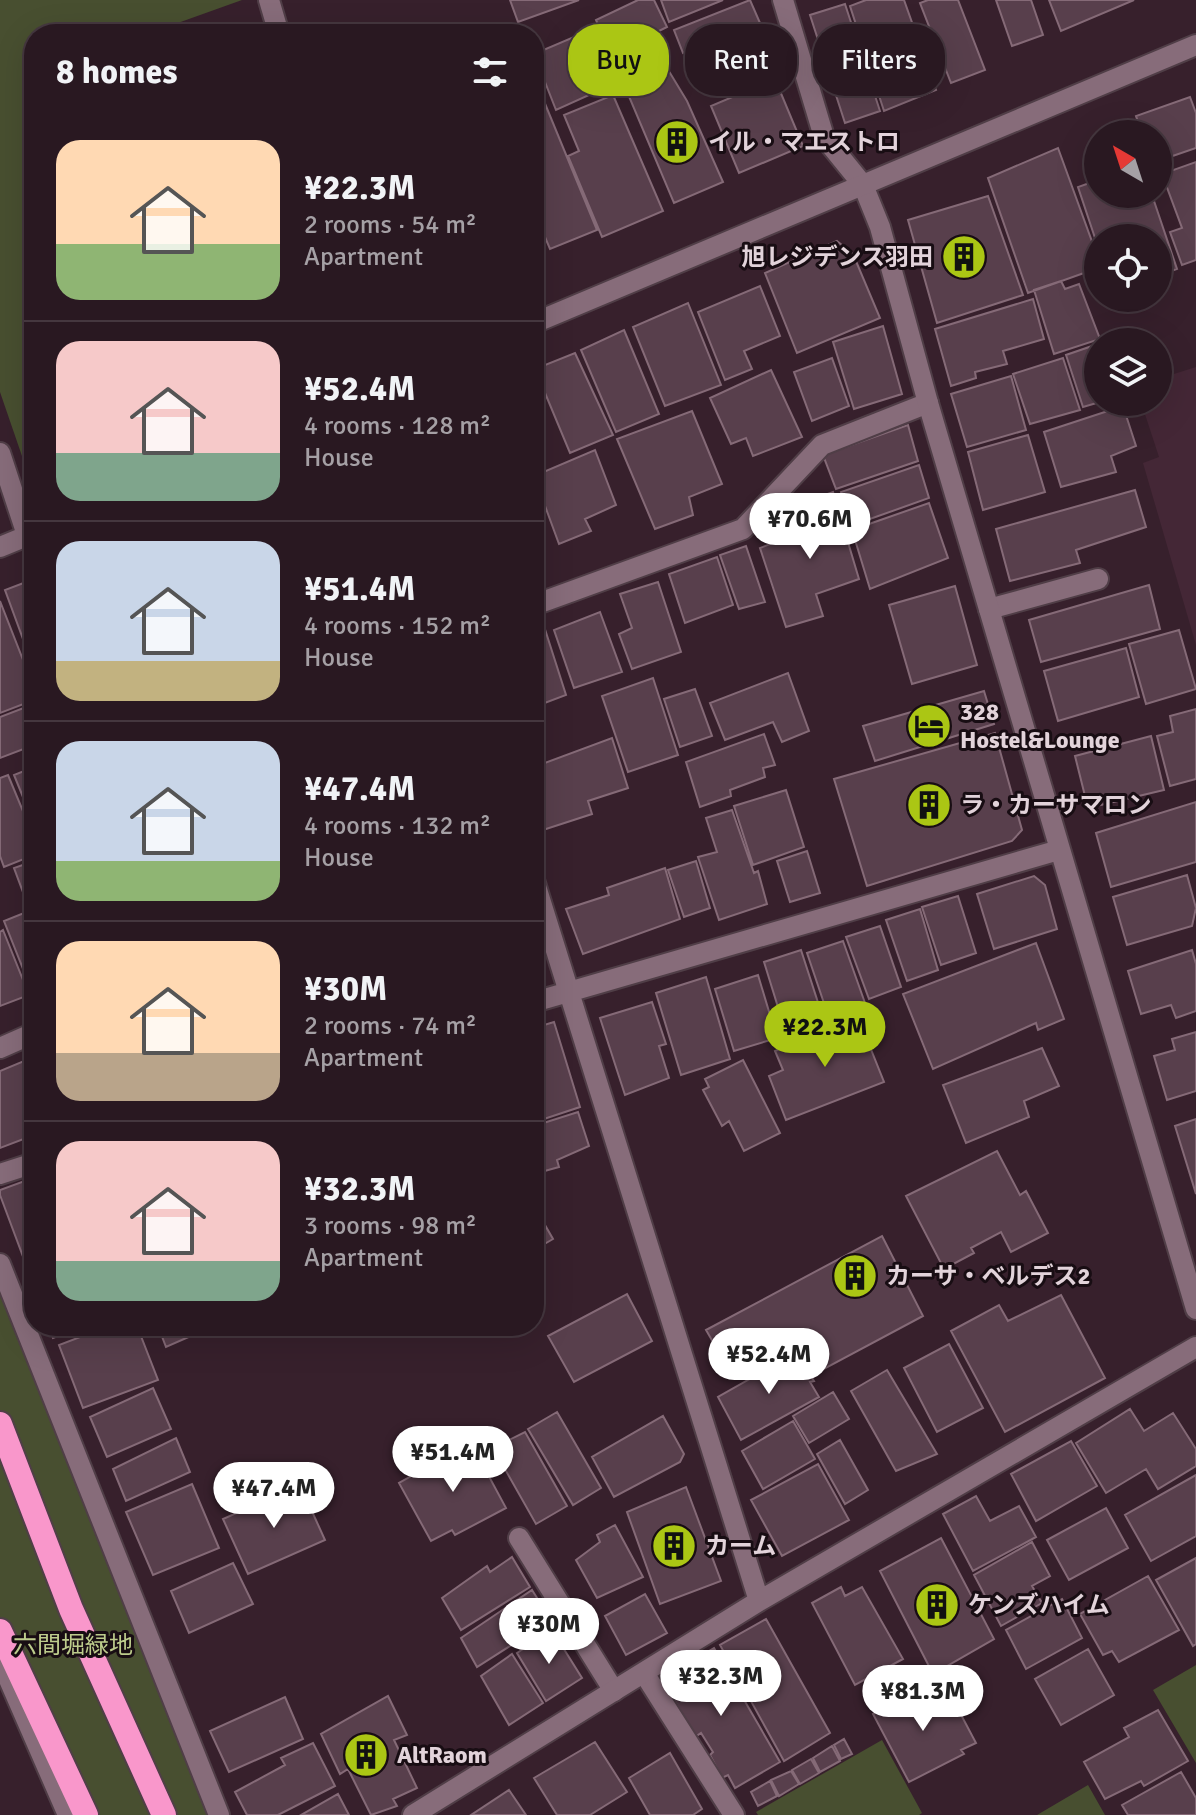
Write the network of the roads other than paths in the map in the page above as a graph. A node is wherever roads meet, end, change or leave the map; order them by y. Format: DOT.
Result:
graph roads {
  1 [pos="269,0"];
  2 [pos="783,0"];
  3 [pos="276,24"];
  4 [pos="1196,45"];
  5 [pos="863,185"];
  6 [pos="544,319"];
  7 [pos="928,403"];
  8 [pos="0,453"];
  9 [pos="24,518"];
  10 [pos="24,537"];
  11 [pos="0,547"];
  12 [pos="1098,579"];
  13 [pos="544,601"];
  14 [pos="989,609"];
  15 [pos="1059,850"];
  16 [pos="544,912"];
  17 [pos="568,990"];
  18 [pos="544,998"];
  19 [pos="24,1037"];
  20 [pos="0,1048"];
  21 [pos="24,1166"];
  22 [pos="0,1174"];
  23 [pos="0,1264"];
  24 [pos="1196,1309"];
  25 [pos="24,1324"];
  26 [pos="29,1336"];
  27 [pos="1196,1347"];
  28 [pos="0,1424"];
  29 [pos="519,1538"];
  30 [pos="759,1601"];
  31 [pos="0,1631"];
  32 [pos="0,1659"];
  33 [pos="644,1673"];
  34 [pos="614,1691"];
  35 [pos="68,1815"];
  36 [pos="86,1815"];
  37 [pos="164,1815"];
  38 [pos="219,1815"];
  39 [pos="413,1815"];
  40 [pos="734,1815"];
  1 -- 3 [label="street"];
  2 -- 5 [label="street"];
  4 -- 5 [label="street"];
  5 -- 6 [label="street"];
  5 -- 7 [label="street"];
  7 -- 13 [label="street"];
  7 -- 14 [label="street"];
  8 -- 9 [label="street"];
  10 -- 11 [label="street"];
  12 -- 14 [label="street"];
  14 -- 15 [label="street"];
  15 -- 17 [label="street"];
  15 -- 24 [label="street"];
  16 -- 17 [label="street"];
  17 -- 18 [label="street"];
  17 -- 30 [label="street"];
  19 -- 20 [label="street"];
  21 -- 22 [label="street"];
  23 -- 25 [label="street"];
  26 -- 38 [label="street"];
  27 -- 30 [label="street"];
  28 -- 37 [label="highway"];
  29 -- 34 [label="street"];
  30 -- 33 [label="street"];
  31 -- 36 [label="highway"];
  32 -- 35 [label="street"];
  33 -- 34 [label="street"];
  33 -- 40 [label="street"];
  34 -- 39 [label="street"];
}
